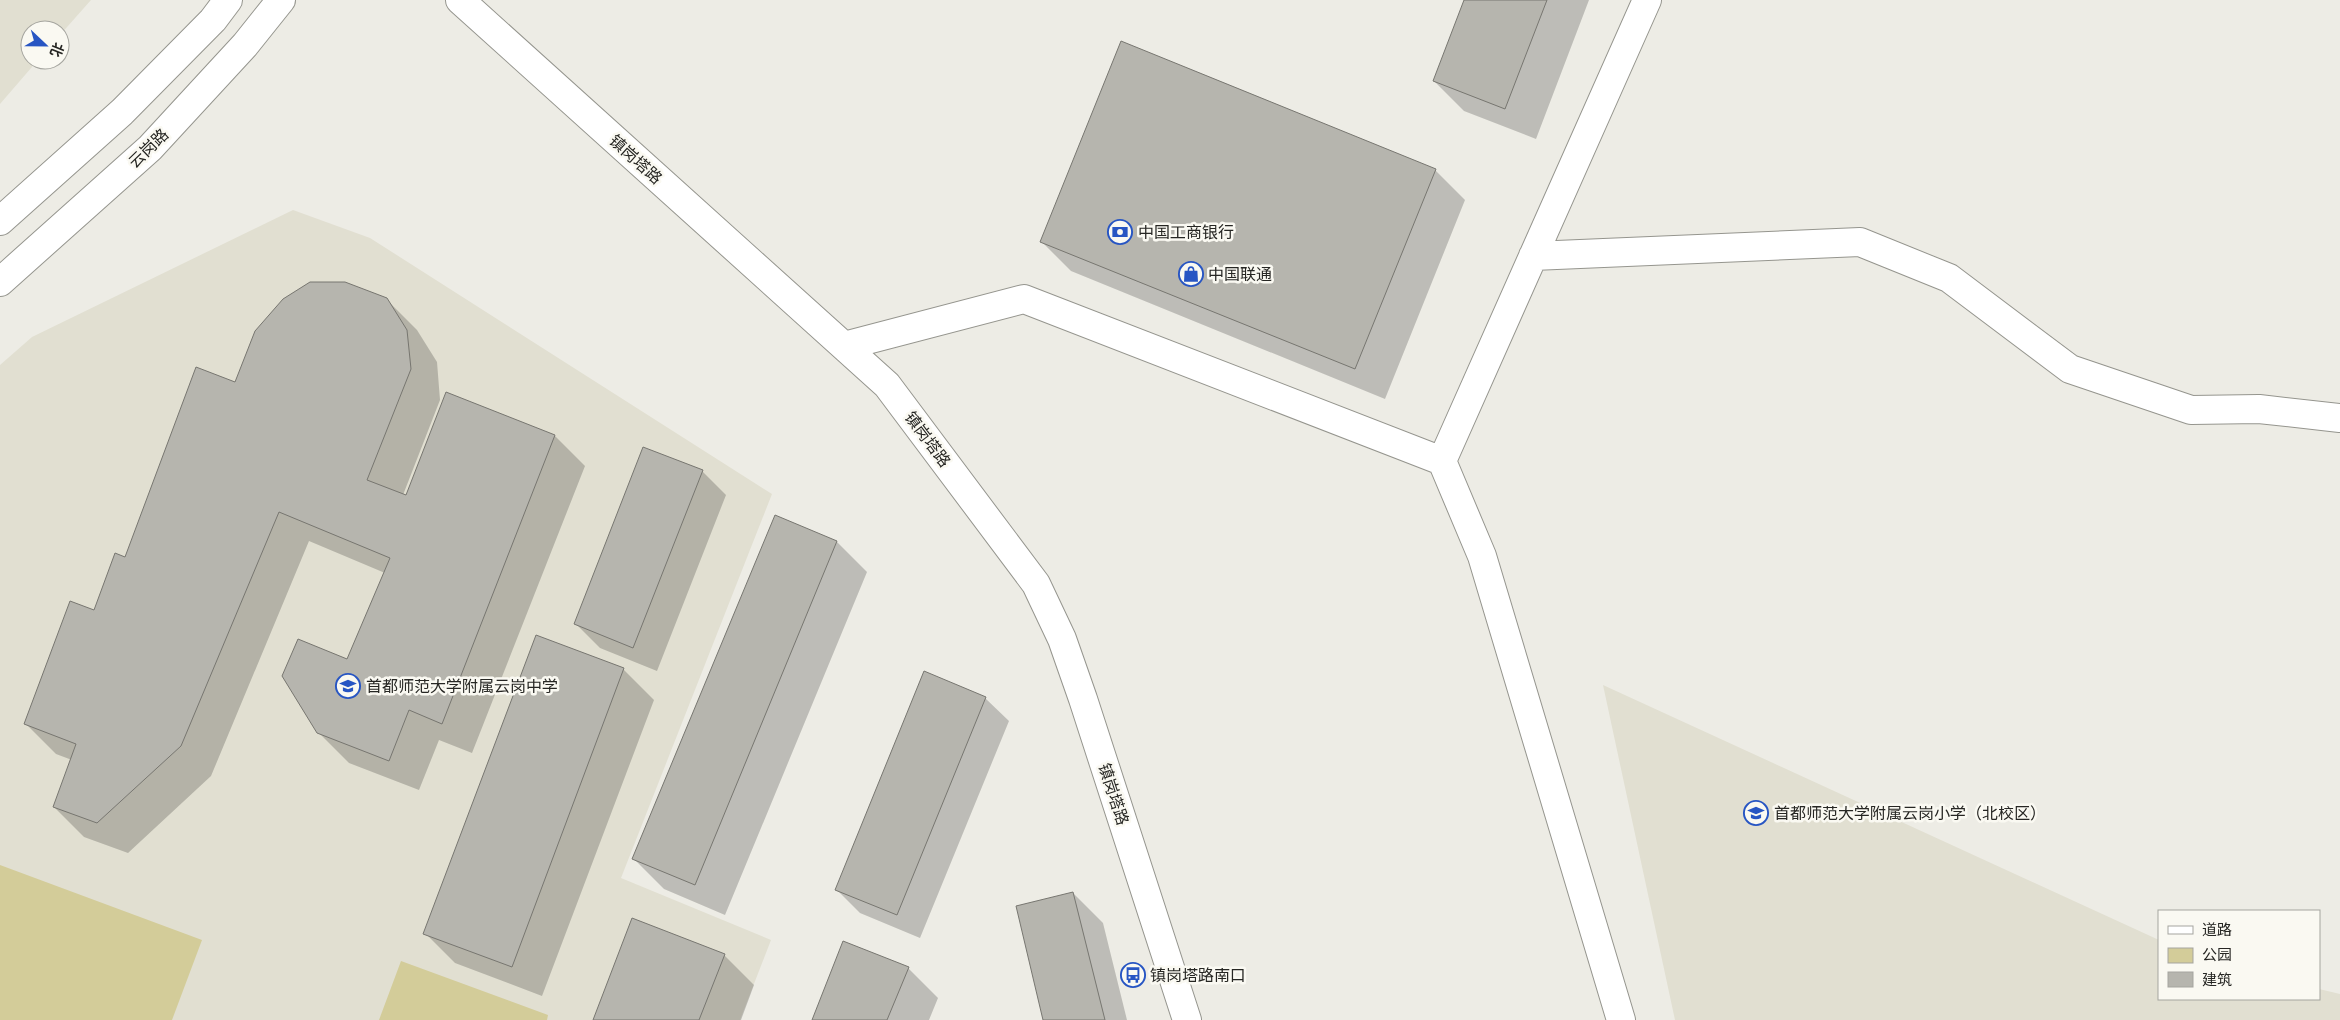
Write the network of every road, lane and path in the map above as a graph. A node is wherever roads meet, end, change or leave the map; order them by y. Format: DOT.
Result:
graph roads {
  1 [pos="228,0"];
  2 [pos="280,0"];
  3 [pos="460,0"];
  4 [pos="1647,0"];
  5 [pos="0,221"];
  6 [pos="1533,256"];
  7 [pos="0,282"];
  8 [pos="844,346"];
  9 [pos="2340,418"];
  10 [pos="1442,461"];
  11 [pos="1187,1020"];
  12 [pos="1621,1020"];
  1 -- 5 [label="street"];
  2 -- 7 [label="street, 云岗路"];
  3 -- 8 [label="street, 镇岗塔路"];
  4 -- 6 [label="street"];
  6 -- 9 [label="street"];
  6 -- 10 [label="street"];
  8 -- 10 [label="street"];
  8 -- 11 [label="street, 镇岗塔路"];
  10 -- 12 [label="street"];
}
